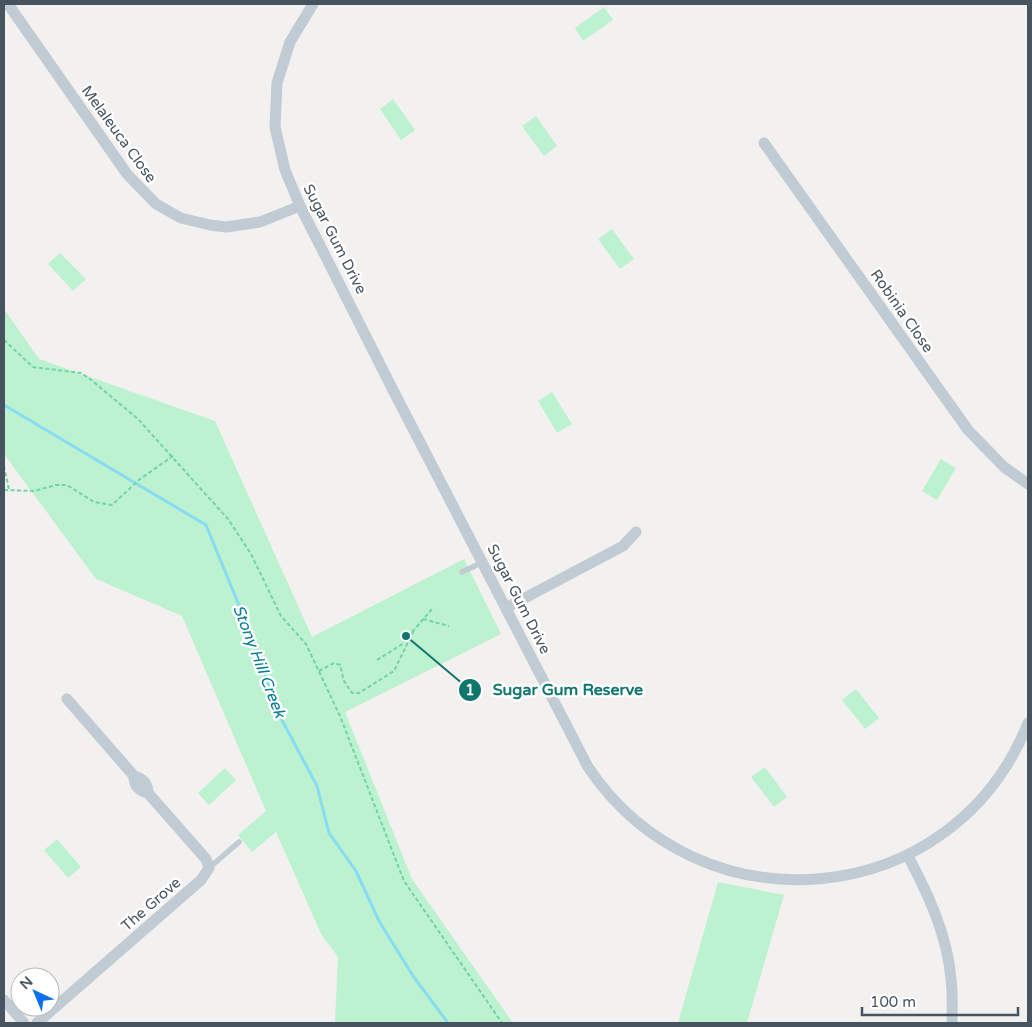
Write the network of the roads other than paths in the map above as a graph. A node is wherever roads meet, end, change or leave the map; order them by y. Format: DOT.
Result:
graph roads {
  1 [pos="8,4"];
  2 [pos="313,4"];
  3 [pos="764,143"];
  4 [pos="300,206"];
  5 [pos="1028,484"];
  6 [pos="636,532"];
  7 [pos="483,562"];
  8 [pos="462,572"];
  9 [pos="506,608"];
  10 [pos="67,700"];
  11 [pos="1028,723"];
  12 [pos="239,842"];
  13 [pos="908,856"];
  14 [pos="209,868"];
  15 [pos="4,1000"];
  16 [pos="24,1023"];
  17 [pos="37,1023"];
  18 [pos="952,1023"];
  1 -- 4 [label="street, Melaleuca Close"];
  2 -- 4 [label="street, Sugar Gum Drive"];
  3 -- 5 [label="street, Robinia Close"];
  4 -- 7 [label="street, Sugar Gum Drive"];
  6 -- 9 [label="street"];
  7 -- 8 [label="lane"];
  7 -- 9 [label="street, Sugar Gum Drive"];
  9 -- 13 [label="street, Sugar Gum Drive"];
  10 -- 14 [label="street"];
  11 -- 13 [label="street, Sugar Gum Drive"];
  12 -- 14 [label="lane"];
  13 -- 18 [label="street"];
  14 -- 17 [label="street, The Grove"];
  15 -- 16 [label="street"];
}
